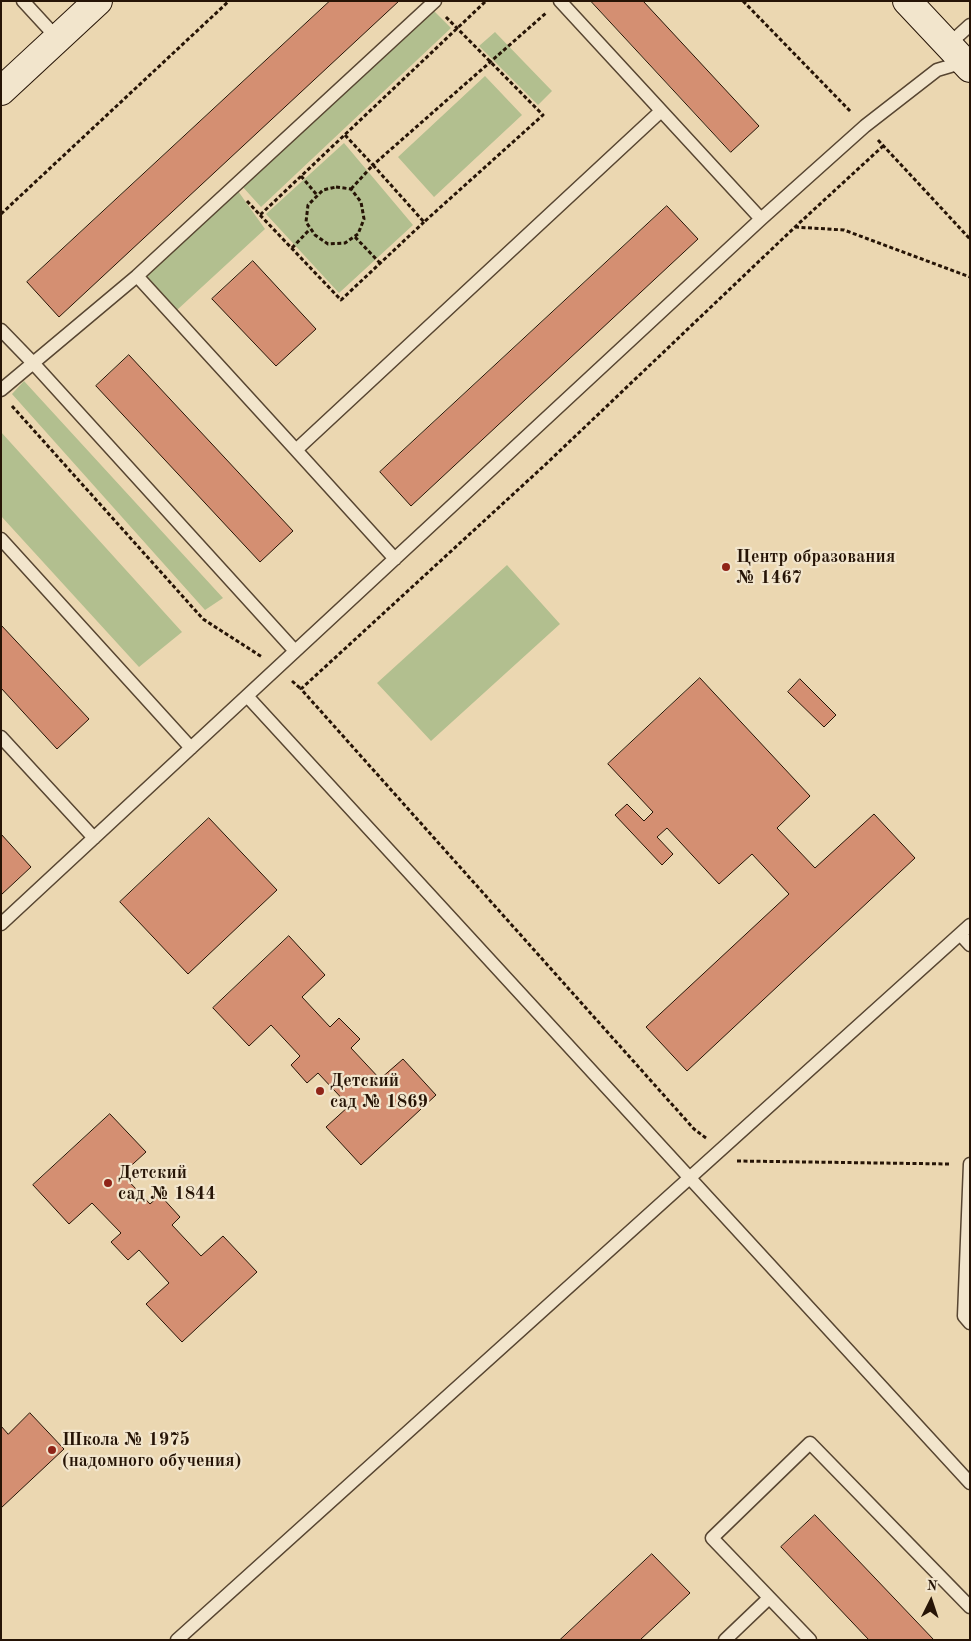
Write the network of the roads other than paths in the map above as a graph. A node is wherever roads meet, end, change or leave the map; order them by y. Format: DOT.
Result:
graph roads {
  1 [pos="23,1"];
  2 [pos="98,1"];
  3 [pos="907,1"];
  4 [pos="434,2"];
  5 [pos="556,4"];
  6 [pos="970,26"];
  7 [pos="58,38"];
  8 [pos="961,58"];
  9 [pos="1,91"];
  10 [pos="661,111"];
  11 [pos="761,219"];
  12 [pos="137,276"];
  13 [pos="1,330"];
  14 [pos="34,364"];
  15 [pos="4,396"];
  16 [pos="296,450"];
  17 [pos="1,539"];
  18 [pos="395,559"];
  19 [pos="296,651"];
  20 [pos="247,696"];
  21 [pos="2,740"];
  22 [pos="191,748"];
  23 [pos="94,838"];
  24 [pos="1,924"];
  25 [pos="965,930"];
  26 [pos="970,945"];
  27 [pos="970,1164"];
  28 [pos="690,1177"];
  29 [pos="970,1323"];
  30 [pos="970,1484"];
  31 [pos="769,1598"];
  32 [pos="970,1607"];
  33 [pos="176,1640"];
  34 [pos="726,1640"];
  35 [pos="810,1640"];
  1 -- 7 [label="lane"];
  2 -- 7 [label="street"];
  3 -- 8 [label="street"];
  4 -- 12 [label="lane"];
  5 -- 10 [label="lane"];
  6 -- 8 [label="lane"];
  7 -- 9 [label="street"];
  8 -- 11 [label="lane"];
  10 -- 11 [label="lane"];
  10 -- 16 [label="lane"];
  11 -- 18 [label="lane"];
  12 -- 14 [label="lane"];
  12 -- 16 [label="lane"];
  13 -- 14 [label="lane"];
  14 -- 15 [label="lane"];
  14 -- 19 [label="lane"];
  16 -- 18 [label="lane"];
  17 -- 22 [label="lane"];
  18 -- 19 [label="lane"];
  19 -- 20 [label="lane"];
  20 -- 22 [label="lane"];
  20 -- 28 [label="lane"];
  21 -- 23 [label="lane"];
  22 -- 23 [label="lane"];
  23 -- 24 [label="lane"];
  25 -- 26 [label="lane"];
  25 -- 28 [label="lane"];
  27 -- 29 [label="lane"];
  28 -- 30 [label="lane"];
  28 -- 33 [label="lane"];
  31 -- 32 [label="lane"];
  31 -- 34 [label="lane"];
  31 -- 35 [label="lane"];
}
